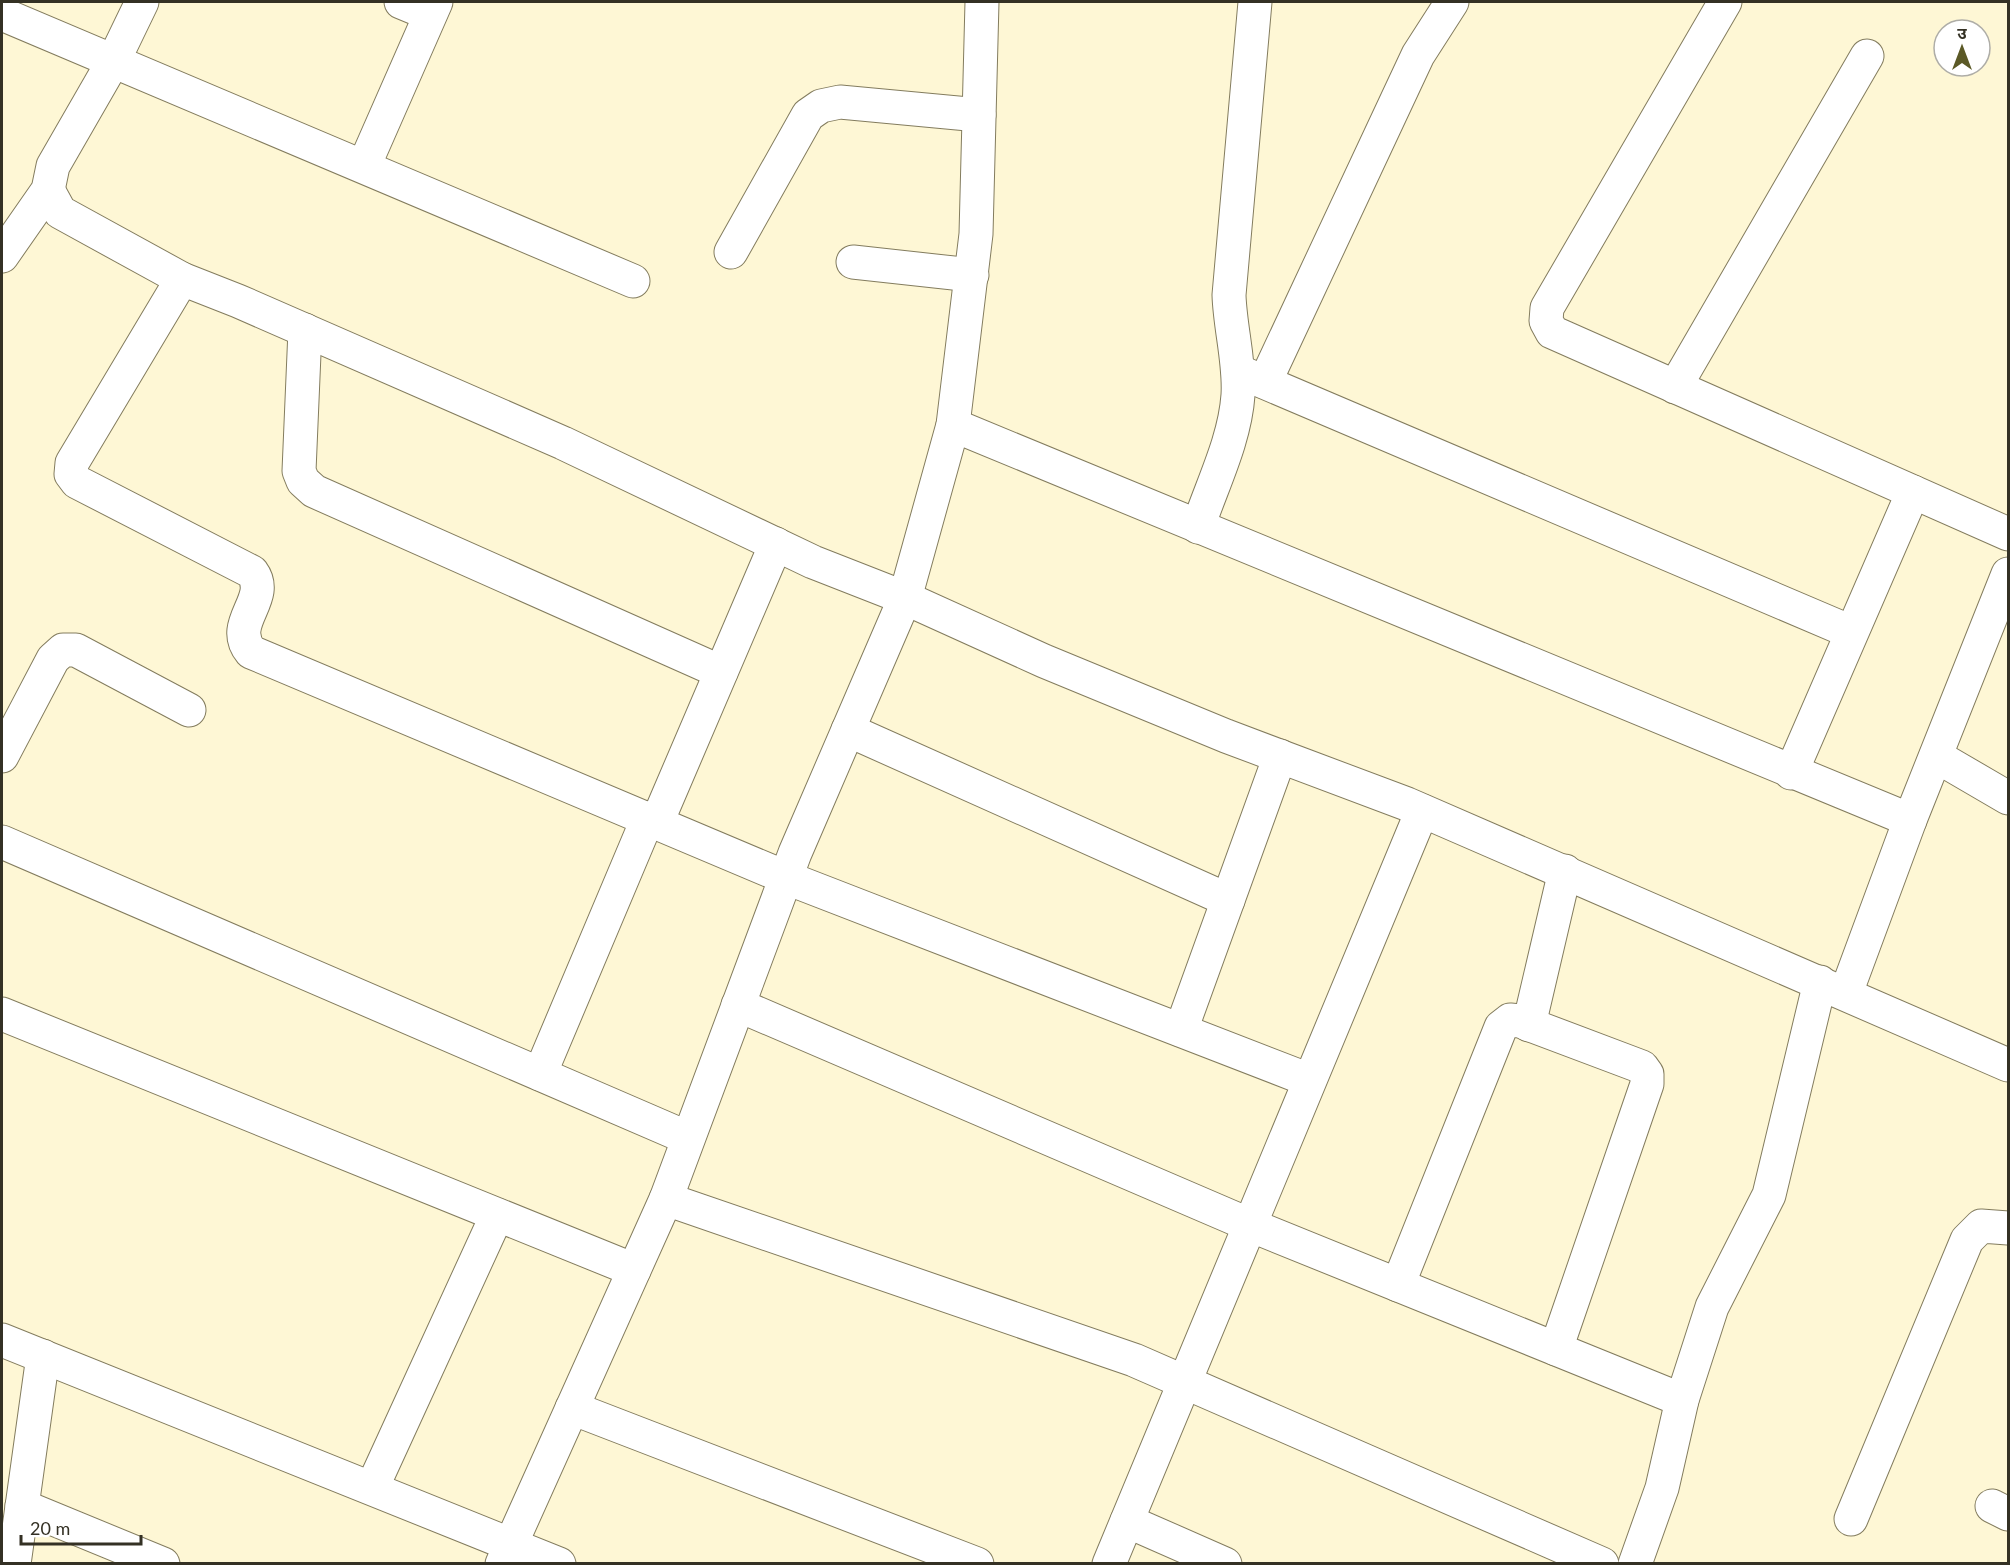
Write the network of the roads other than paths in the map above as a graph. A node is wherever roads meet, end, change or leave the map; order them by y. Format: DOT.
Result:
graph roads {
  1 [pos="142,2"];
  2 [pos="401,2"];
  3 [pos="982,2"];
  4 [pos="1255,2"];
  5 [pos="1452,2"];
  6 [pos="1725,2"];
  7 [pos="433,8"];
  8 [pos="2,14"];
  9 [pos="1867,56"];
  10 [pos="114,60"];
  11 [pos="979,115"];
  12 [pos="364,166"];
  13 [pos="48,190"];
  14 [pos="731,252"];
  15 [pos="2,256"];
  16 [pos="853,262"];
  17 [pos="972,275"];
  18 [pos="182,279"];
  19 [pos="633,281"];
  20 [pos="305,330"];
  21 [pos="1251,376"];
  22 [pos="1675,387"];
  23 [pos="953,425"];
  24 [pos="1913,492"];
  25 [pos="1198,527"];
  26 [pos="2008,534"];
  27 [pos="776,544"];
  28 [pos="2008,574"];
  29 [pos="905,598"];
  30 [pos="1851,632"];
  31 [pos="722,672"];
  32 [pos="189,710"];
  33 [pos="848,730"];
  34 [pos="2,756"];
  35 [pos="1280,756"];
  36 [pos="1936,756"];
  37 [pos="1791,773"];
  38 [pos="2008,798"];
  39 [pos="1422,811"];
  40 [pos="652,820"];
  41 [pos="1910,820"];
  42 [pos="2,842"];
  43 [pos="1565,871"];
  44 [pos="787,878"];
  45 [pos="1228,900"];
  46 [pos="1833,987"];
  47 [pos="738,1005"];
  48 [pos="2,1014"];
  49 [pos="1529,1025"];
  50 [pos="1181,1030"];
  51 [pos="2008,1065"];
  52 [pos="540,1074"];
  53 [pos="1309,1080"];
  54 [pos="688,1138"];
  55 [pos="666,1199"];
  56 [pos="497,1215"];
  57 [pos="1250,1225"];
  58 [pos="2008,1228"];
  59 [pos="634,1270"];
  60 [pos="1398,1285"];
  61 [pos="2,1340"];
  62 [pos="1556,1349"];
  63 [pos="43,1356"];
  64 [pos="1186,1380"];
  65 [pos="1682,1400"];
  66 [pos="572,1408"];
  67 [pos="372,1488"];
  68 [pos="22,1506"];
  69 [pos="1851,1519"];
  70 [pos="1127,1521"];
  71 [pos="506,1554"];
  72 [pos="14,1563"];
  73 [pos="163,1563"];
  74 [pos="559,1563"];
  75 [pos="977,1563"];
  76 [pos="1109,1563"];
  77 [pos="1225,1563"];
  78 [pos="1602,1563"];
  79 [pos="1635,1563"];
  1 -- 10 [label="street"];
  2 -- 7 [label="street"];
  3 -- 11 [label="street"];
  4 -- 21 [label="street"];
  5 -- 21 [label="street"];
  6 -- 22 [label="street"];
  7 -- 12 [label="street"];
  8 -- 10 [label="street"];
  9 -- 22 [label="street"];
  10 -- 12 [label="street"];
  10 -- 13 [label="street"];
  11 -- 14 [label="street"];
  11 -- 17 [label="street"];
  12 -- 19 [label="street"];
  13 -- 15 [label="street"];
  13 -- 18 [label="street"];
  16 -- 17 [label="street"];
  17 -- 23 [label="street"];
  18 -- 20 [label="street"];
  18 -- 40 [label="street"];
  20 -- 27 [label="street"];
  20 -- 31 [label="street"];
  21 -- 25 [label="street"];
  21 -- 30 [label="street"];
  22 -- 24 [label="street"];
  23 -- 25 [label="street"];
  23 -- 29 [label="street"];
  24 -- 26 [label="street"];
  24 -- 30 [label="street"];
  25 -- 37 [label="street"];
  27 -- 29 [label="street"];
  27 -- 31 [label="street"];
  28 -- 36 [label="street"];
  29 -- 33 [label="street"];
  29 -- 35 [label="street"];
  30 -- 37 [label="street"];
  31 -- 40 [label="street"];
  32 -- 34 [label="street"];
  33 -- 44 [label="street"];
  33 -- 45 [label="street"];
  35 -- 39 [label="street"];
  35 -- 45 [label="street"];
  36 -- 38 [label="street"];
  36 -- 41 [label="street"];
  37 -- 41 [label="street"];
  39 -- 43 [label="street"];
  39 -- 53 [label="street"];
  40 -- 44 [label="street"];
  40 -- 52 [label="street"];
  41 -- 46 [label="street"];
  42 -- 52 [label="street"];
  43 -- 46 [label="street"];
  43 -- 49 [label="street"];
  44 -- 47 [label="street"];
  44 -- 50 [label="street"];
  45 -- 50 [label="street"];
  46 -- 51 [label="street"];
  46 -- 65 [label="street"];
  47 -- 54 [label="street"];
  47 -- 57 [label="street"];
  48 -- 56 [label="street"];
  49 -- 60 [label="street"];
  49 -- 62 [label="street"];
  50 -- 53 [label="street"];
  52 -- 54 [label="street"];
  53 -- 57 [label="street"];
  54 -- 55 [label="street"];
  55 -- 59 [label="street"];
  55 -- 64 [label="street"];
  56 -- 59 [label="street"];
  56 -- 67 [label="street"];
  57 -- 60 [label="street"];
  57 -- 64 [label="street"];
  58 -- 69 [label="street"];
  59 -- 66 [label="street"];
  60 -- 62 [label="street"];
  61 -- 63 [label="street"];
  62 -- 65 [label="street"];
  63 -- 67 [label="street"];
  63 -- 68 [label="street"];
  64 -- 70 [label="street"];
  64 -- 78 [label="street"];
  65 -- 79 [label="street"];
  66 -- 71 [label="street"];
  66 -- 75 [label="street"];
  67 -- 71 [label="street"];
  68 -- 72 [label="street"];
  68 -- 73 [label="street"];
  70 -- 76 [label="street"];
  70 -- 77 [label="street"];
  71 -- 74 [label="street"];
}
